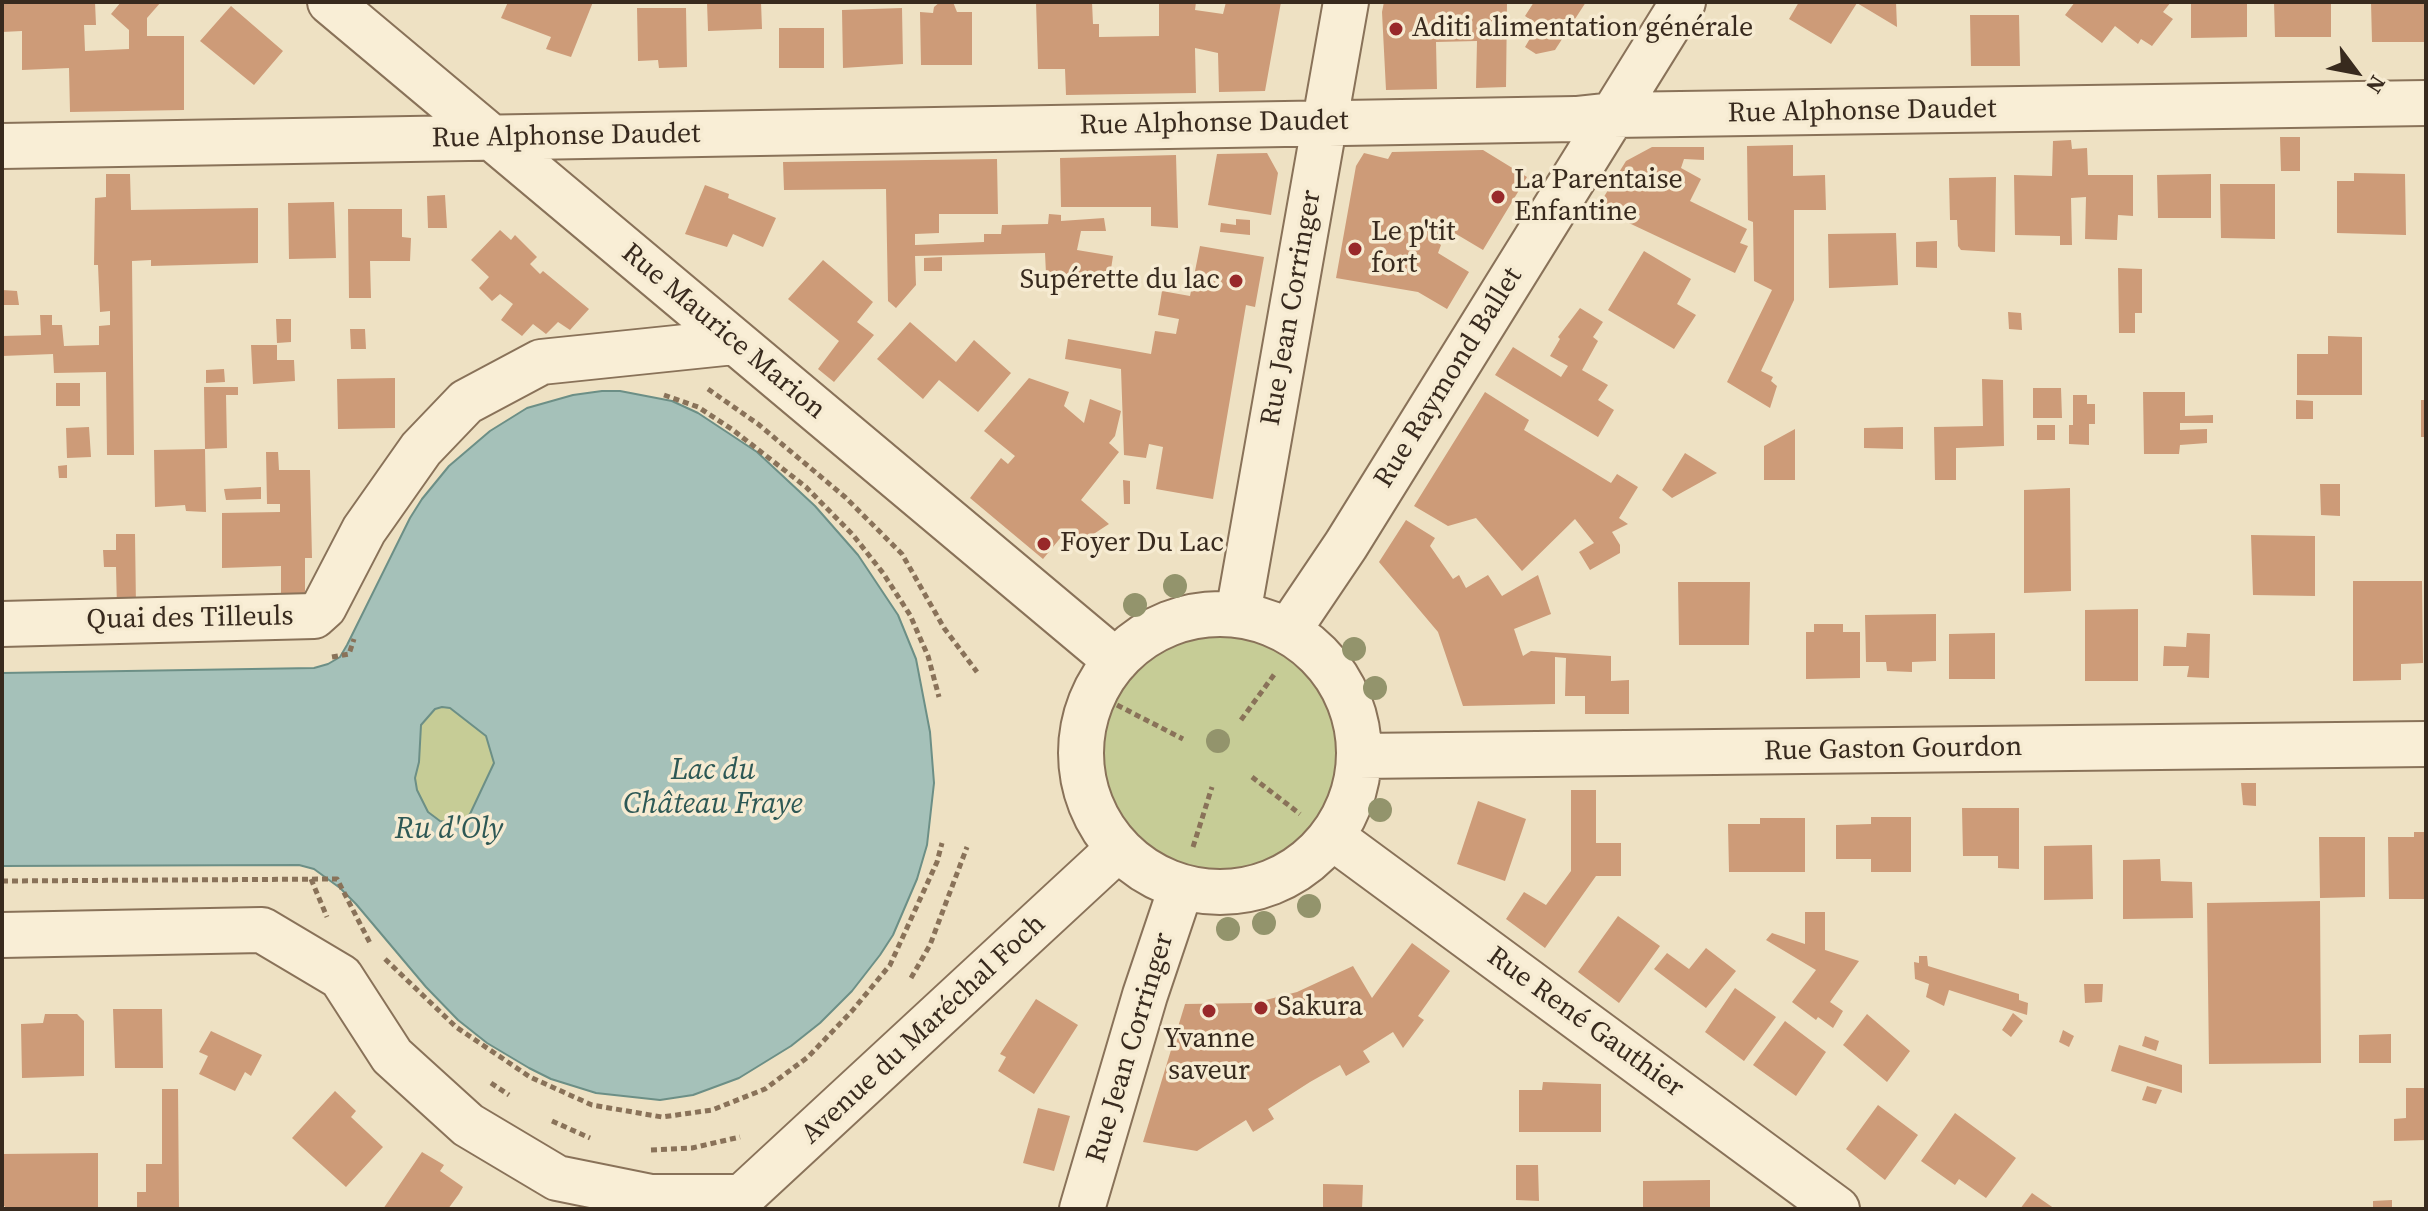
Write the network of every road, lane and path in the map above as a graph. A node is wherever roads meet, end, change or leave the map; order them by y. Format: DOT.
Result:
graph roads {
  1 [pos="330,2"];
  2 [pos="1346,2"];
  3 [pos="1683,2"];
  4 [pos="2426,103"];
  5 [pos="1613,115"];
  6 [pos="1325,122"];
  7 [pos="492,138"];
  8 [pos="2,146"];
  9 [pos="734,342"];
  10 [pos="699,383"];
  11 [pos="659,393"];
  12 [pos="1238,614"];
  13 [pos="2,624"];
  14 [pos="357,628"];
  15 [pos="1284,648"];
  16 [pos="328,657"];
  17 [pos="977,672"];
  18 [pos="1105,677"];
  19 [pos="939,697"];
  20 [pos="1241,720"];
  21 [pos="1183,739"];
  22 [pos="2426,744"];
  23 [pos="1359,756"];
  24 [pos="1252,777"];
  25 [pos="1212,787"];
  26 [pos="1318,827"];
  27 [pos="942,843"];
  28 [pos="967,847"];
  29 [pos="1118,849"];
  30 [pos="311,879"];
  31 [pos="2,881"];
  32 [pos="1175,885"];
  33 [pos="335,928"];
  34 [pos="2,935"];
  35 [pos="907,986"];
  36 [pos="482,1076"];
  37 [pos="518,1100"];
  38 [pos="542,1116"];
  39 [pos="747,1136"];
  40 [pos="605,1141"];
  41 [pos="636,1147"];
  42 [pos="735,1203"];
  43 [pos="1082,1209"];
  44 [pos="1837,1209"];
  1 -- 7 [label="street, Rue Maurice Marion"];
  2 -- 6 [label="street, Rue Jean Corringer"];
  3 -- 5 [label="street, Rue Raymond Ballet"];
  4 -- 5 [label="street, Rue Alphonse Daudet"];
  5 -- 6 [label="street, Rue Alphonse Daudet"];
  5 -- 15 [label="street, Rue Raymond Ballet"];
  6 -- 7 [label="street, Rue Alphonse Daudet"];
  6 -- 12 [label="street, Rue Jean Corringer"];
  7 -- 8 [label="street, Rue Alphonse Daudet"];
  7 -- 9 [label="street, Rue Maurice Marion"];
  9 -- 13 [label="street, Quai des Tilleuls"];
  9 -- 18 [label="street, Rue Maurice Marion"];
  10 -- 17 [label="path"];
  11 -- 19 [label="path"];
  12 -- 15 [label="street"];
  12 -- 18 [label="street"];
  14 -- 16 [label="path"];
  15 -- 20 [label="path"];
  15 -- 23 [label="street"];
  18 -- 21 [label="path"];
  18 -- 29 [label="street"];
  22 -- 23 [label="street, Rue Gaston Gourdon"];
  23 -- 26 [label="street"];
  24 -- 26 [label="path"];
  25 -- 32 [label="path"];
  26 -- 32 [label="street"];
  26 -- 44 [label="street, Rue René Gauthier"];
  27 -- 30 [label="path"];
  28 -- 35 [label="path"];
  29 -- 32 [label="street"];
  29 -- 42 [label="street, Avenue du Maréchal Foch"];
  30 -- 31 [label="path"];
  30 -- 33 [label="path"];
  32 -- 43 [label="street, Rue Jean Corringer"];
  34 -- 42 [label="street"];
  36 -- 37 [label="path"];
  38 -- 40 [label="path"];
  39 -- 41 [label="path"];
}
